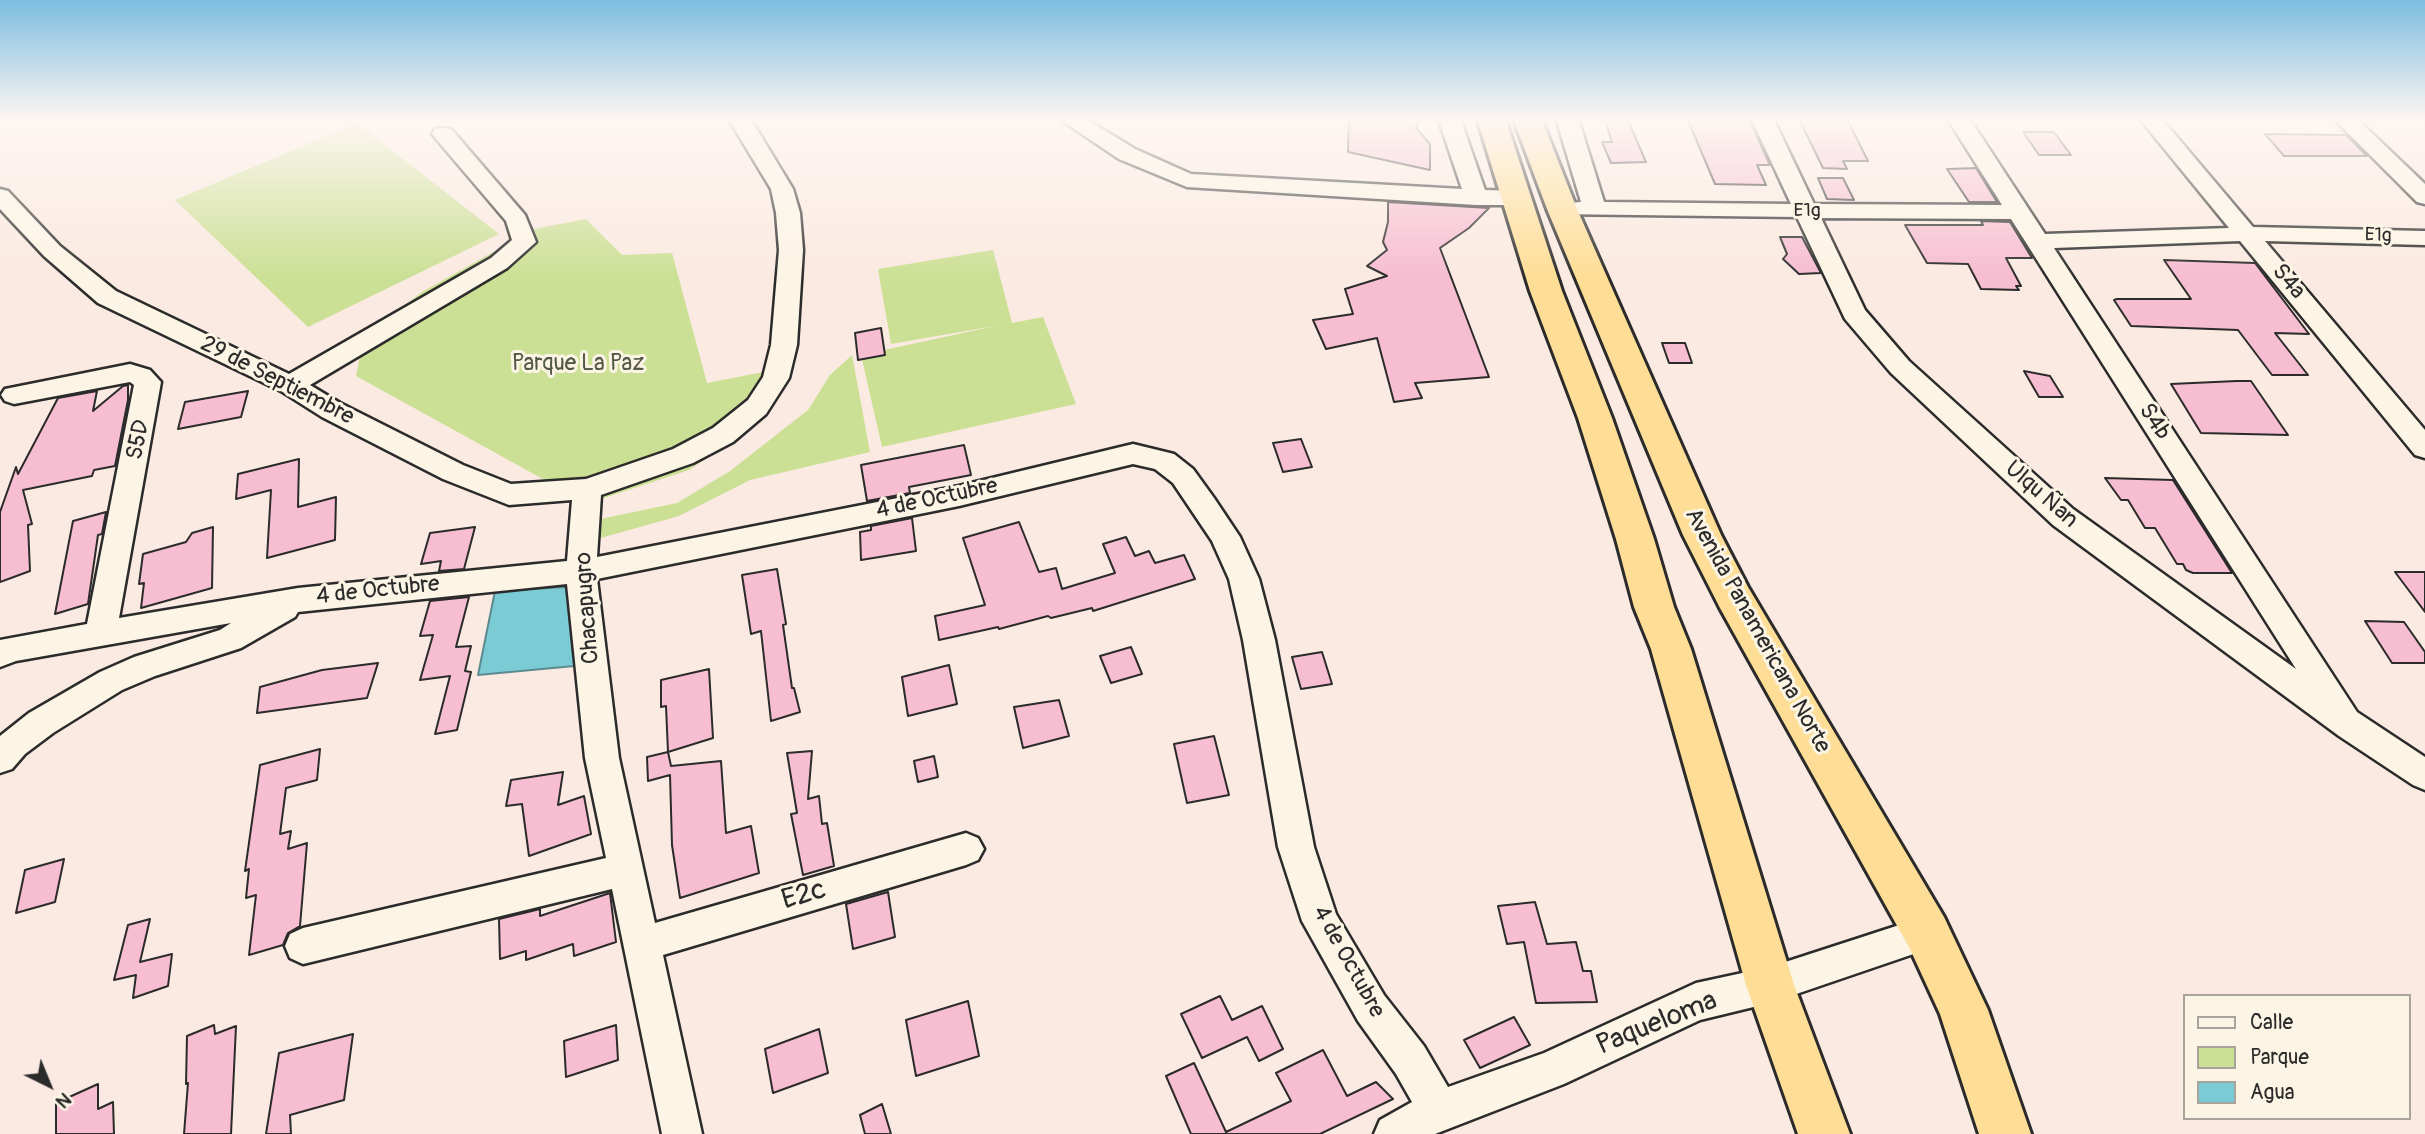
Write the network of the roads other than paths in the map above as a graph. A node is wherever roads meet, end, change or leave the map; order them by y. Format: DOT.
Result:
graph roads {
  1 [pos="475,171"];
  2 [pos="771,171"];
  3 [pos="1166,171"];
  4 [pos="1467,171"];
  5 [pos="1508,171"];
  6 [pos="1557,171"];
  7 [pos="1573,171"];
  8 [pos="1786,171"];
  9 [pos="1992,171"];
  10 [pos="2195,171"];
  11 [pos="2398,171"];
  12 [pos="0,196"];
  13 [pos="2425,197"];
  14 [pos="1476,198"];
  15 [pos="1517,198"];
  16 [pos="1578,209"];
  17 [pos="1805,212"];
  18 [pos="2018,212"];
  19 [pos="2248,234"];
  20 [pos="2425,238"];
  21 [pos="2036,241"];
  22 [pos="290,385"];
  23 [pos="15,394"];
  24 [pos="2425,448"];
  25 [pos="587,489"];
  26 [pos="581,571"];
  27 [pos="298,600"];
  28 [pos="102,633"];
  29 [pos="4,649"];
  30 [pos="2351,726"];
  31 [pos="0,759"];
  32 [pos="2425,775"];
  33 [pos="966,849"];
  34 [pos="626,869"];
  35 [pos="1927,933"];
  36 [pos="642,944"];
  37 [pos="303,946"];
  38 [pos="1770,985"];
  39 [pos="1438,1110"];
  40 [pos="682,1134"];
  41 [pos="1394,1134"];
  42 [pos="1824,1134"];
  43 [pos="2005,1134"];
  1 -- 22 [label="street"];
  2 -- 25 [label="street"];
  3 -- 14 [label="street"];
  4 -- 14 [label="street"];
  5 -- 15 [label="highway"];
  6 -- 16 [label="highway, Avenida Panamericana Norte"];
  7 -- 16 [label="street"];
  8 -- 17 [label="street, Ulqu Ñan"];
  9 -- 18 [label="street, S4b"];
  10 -- 19 [label="street, S4a"];
  11 -- 13 [label="street"];
  12 -- 22 [label="street, 29 de Septiembre"];
  14 -- 15 [label="street"];
  15 -- 38 [label="highway"];
  16 -- 17 [label="street, E1g"];
  16 -- 35 [label="highway, Avenida Panamericana Norte"];
  17 -- 18 [label="street, E1g"];
  17 -- 30 [label="street, Ulqu Ñan"];
  18 -- 21 [label="street, S4b"];
  19 -- 20 [label="street, E1g"];
  19 -- 21 [label="street, E1g"];
  19 -- 24 [label="street, S4a"];
  21 -- 30 [label="street, S4b"];
  22 -- 25 [label="street, 29 de Septiembre"];
  23 -- 28 [label="street, S5D"];
  25 -- 26 [label="street, Chacapugro"];
  26 -- 27 [label="street, 4 de Octubre"];
  26 -- 34 [label="street, Chacapugro"];
  26 -- 39 [label="street, 4 de Octubre"];
  27 -- 28 [label="street, 4 de Octubre"];
  27 -- 31 [label="street"];
  28 -- 29 [label="street, 4 de Octubre"];
  30 -- 32 [label="street, Ulqu Ñan"];
  33 -- 36 [label="street, E2c"];
  34 -- 36 [label="street, Chacapugro"];
  34 -- 37 [label="street"];
  35 -- 38 [label="street, Paqueloma"];
  35 -- 43 [label="highway, Avenida Panamericana Norte"];
  36 -- 40 [label="street, Chacapugro"];
  38 -- 39 [label="street, Paqueloma"];
  38 -- 42 [label="highway"];
  39 -- 41 [label="street, Paqueloma"];
}
